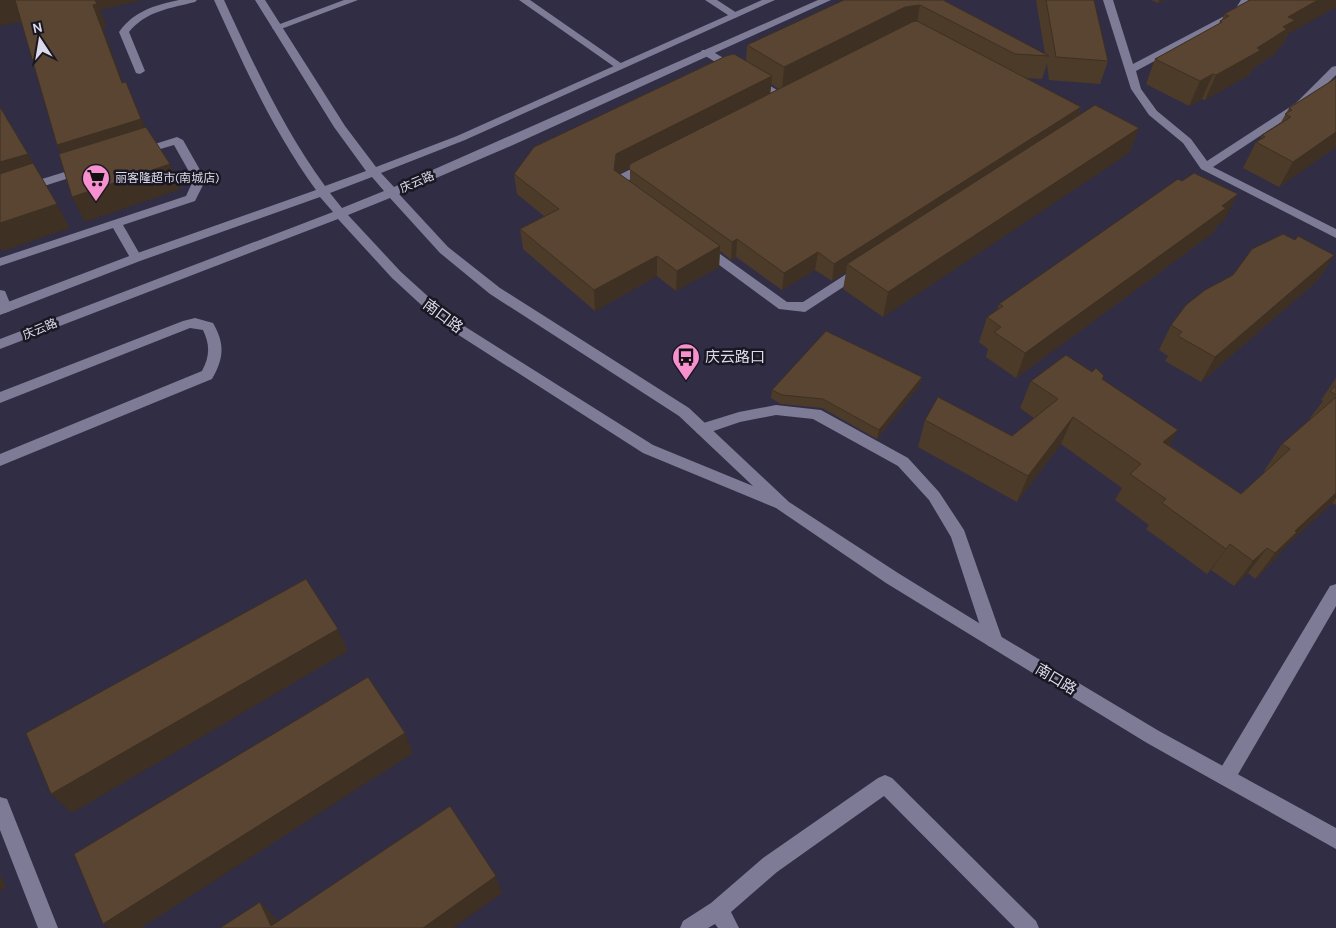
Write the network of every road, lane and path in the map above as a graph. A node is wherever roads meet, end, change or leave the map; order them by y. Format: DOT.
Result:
graph roads {
  1 [pos="192,0"];
  2 [pos="218,0"];
  3 [pos="260,0"];
  4 [pos="353,0"];
  5 [pos="524,0"];
  6 [pos="710,0"];
  7 [pos="770,0"];
  8 [pos="826,0"];
  9 [pos="1108,0"];
  10 [pos="1246,0"];
  11 [pos="735,15"];
  12 [pos="277,27"];
  13 [pos="706,52"];
  14 [pos="620,66"];
  15 [pos="1336,69"];
  16 [pos="1129,70"];
  17 [pos="140,71"];
  18 [pos="782,97"];
  19 [pos="130,155"];
  20 [pos="93,167"];
  21 [pos="1205,167"];
  22 [pos="374,172"];
  23 [pos="324,191"];
  24 [pos="392,192"];
  25 [pos="0,196"];
  26 [pos="342,213"];
  27 [pos="116,223"];
  28 [pos="1336,234"];
  29 [pos="136,258"];
  30 [pos="0,262"];
  31 [pos="0,294"];
  32 [pos="2,309"];
  33 [pos="0,344"];
  34 [pos="0,398"];
  35 [pos="702,429"];
  36 [pos="0,460"];
  37 [pos="784,506"];
  38 [pos="1336,591"];
  39 [pos="994,641"];
  40 [pos="1226,777"];
  41 [pos="0,806"];
  42 [pos="1336,838"];
  43 [pos="718,910"];
  44 [pos="48,928"];
  45 [pos="690,928"];
  46 [pos="729,928"];
  47 [pos="1029,928"];
  1 -- 17 [label="main road"];
  2 -- 23 [label="main road, 南口路"];
  3 -- 12 [label="main road, 南口路"];
  4 -- 12 [label="main road"];
  5 -- 14 [label="main road"];
  6 -- 11 [label="main road"];
  7 -- 11 [label="main road, 庆云路"];
  8 -- 13 [label="main road, 庆云路"];
  9 -- 16 [label="main road"];
  10 -- 16 [label="main road"];
  11 -- 14 [label="main road, 庆云路"];
  12 -- 22 [label="main road, 南口路"];
  13 -- 18 [label="main road"];
  13 -- 24 [label="main road, 庆云路"];
  14 -- 22 [label="main road, 庆云路"];
  15 -- 21 [label="main road"];
  16 -- 21 [label="main road"];
  18 -- 18 [label="main road"];
  19 -- 27 [label="main road"];
  20 -- 25 [label="main road"];
  21 -- 28 [label="main road"];
  22 -- 23 [label="main road, 庆云路"];
  22 -- 24 [label="main road, 南口路"];
  23 -- 26 [label="main road, 南口路"];
  23 -- 29 [label="main road, 庆云路"];
  24 -- 26 [label="main road, 庆云路"];
  24 -- 35 [label="main road, 南口路"];
  26 -- 33 [label="main road, 庆云路"];
  26 -- 37 [label="main road, 南口路"];
  27 -- 29 [label="main road"];
  27 -- 30 [label="main road"];
  29 -- 32 [label="main road, 庆云路"];
  31 -- 32 [label="main road"];
  34 -- 36 [label="main road"];
  35 -- 37 [label="main road, 南口路"];
  35 -- 39 [label="main road"];
  37 -- 39 [label="main road, 南口路"];
  38 -- 40 [label="main road"];
  39 -- 40 [label="main road, 南口路"];
  40 -- 42 [label="main road, 南口路"];
  41 -- 44 [label="main road"];
  43 -- 45 [label="main road"];
  43 -- 46 [label="main road"];
  43 -- 47 [label="main road"];
}
